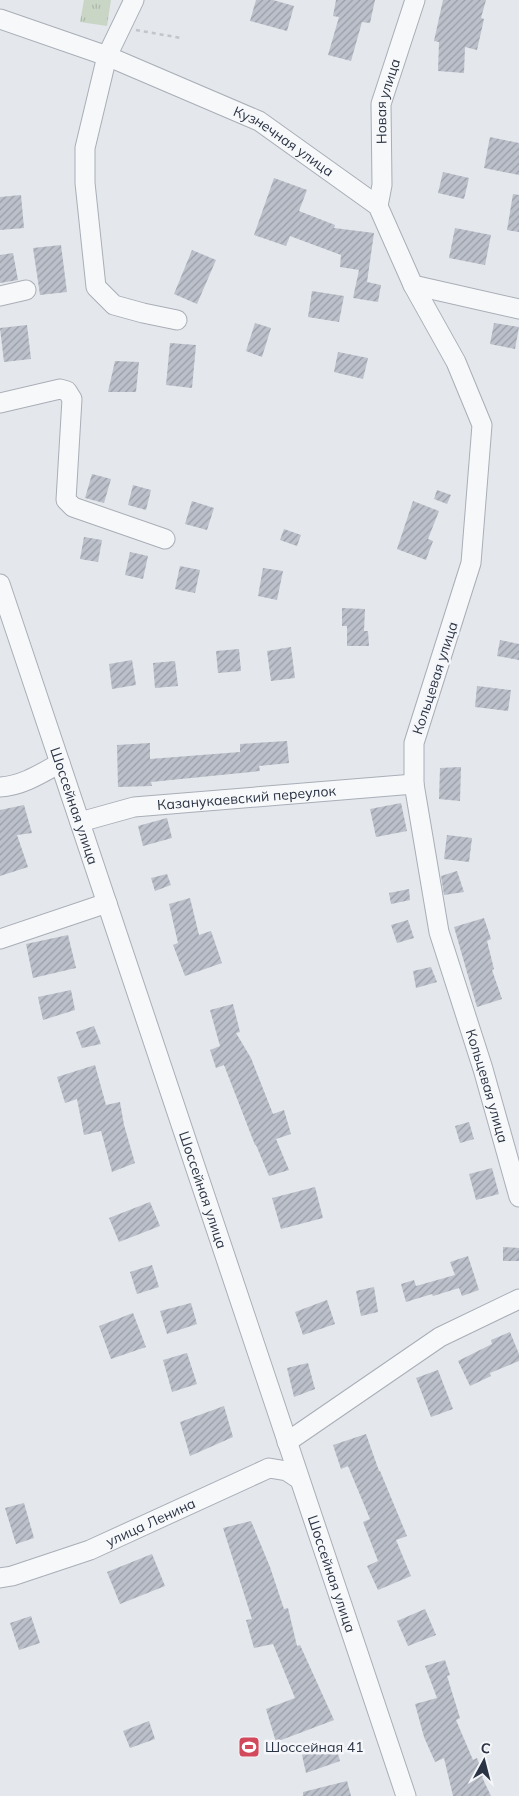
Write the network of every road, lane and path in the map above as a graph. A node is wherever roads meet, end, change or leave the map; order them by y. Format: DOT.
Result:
graph roads {
  1 [pos="134,0"];
  2 [pos="415,0"];
  3 [pos="0,19"];
  4 [pos="122,28"];
  5 [pos="181,38"];
  6 [pos="107,56"];
  7 [pos="378,206"];
  8 [pos="413,285"];
  9 [pos="26,290"];
  10 [pos="0,296"];
  11 [pos="519,309"];
  12 [pos="177,320"];
  13 [pos="0,403"];
  14 [pos="165,539"];
  15 [pos="0,584"];
  16 [pos="60,763"];
  17 [pos="414,784"];
  18 [pos="0,787"];
  19 [pos="80,822"];
  20 [pos="107,903"];
  21 [pos="0,939"];
  22 [pos="519,1197"];
  23 [pos="519,1299"];
  24 [pos="287,1442"];
  25 [pos="299,1478"];
  26 [pos="0,1578"];
  27 [pos="406,1796"];
  1 -- 4 [label="street"];
  2 -- 7 [label="street, Новая улица"];
  3 -- 6 [label="street, Кузнечная улица"];
  4 -- 5 [label="path"];
  4 -- 6 [label="street"];
  6 -- 7 [label="street, Кузнечная улица"];
  6 -- 12 [label="street"];
  7 -- 8 [label="street"];
  8 -- 11 [label="street"];
  8 -- 17 [label="street, Кольцевая улица"];
  9 -- 10 [label="street"];
  13 -- 14 [label="street"];
  15 -- 16 [label="street, Шоссейная улица"];
  16 -- 18 [label="street"];
  16 -- 19 [label="street, Шоссейная улица"];
  17 -- 19 [label="street, Казанукаевский переулок"];
  17 -- 22 [label="street, Кольцевая улица"];
  19 -- 20 [label="street, Шоссейная улица"];
  20 -- 21 [label="street"];
  20 -- 24 [label="street, Шоссейная улица"];
  23 -- 24 [label="street"];
  24 -- 25 [label="street, Шоссейная улица"];
  25 -- 26 [label="street, улица Ленина"];
  25 -- 27 [label="street, Шоссейная улица"];
}
